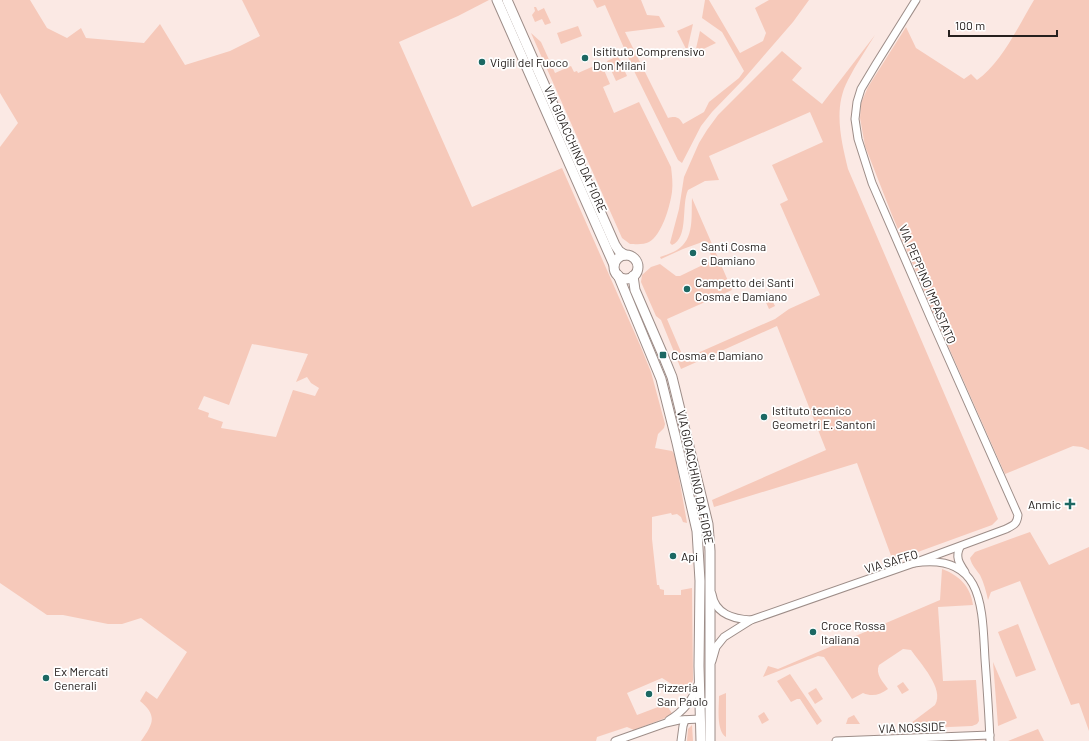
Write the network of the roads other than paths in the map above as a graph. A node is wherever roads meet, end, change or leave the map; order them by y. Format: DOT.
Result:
graph roads {
  1 [pos="497,0"];
  2 [pos="507,0"];
  3 [pos="916,0"];
  4 [pos="625,255"];
  5 [pos="614,265"];
  6 [pos="618,275"];
  7 [pos="633,276"];
  8 [pos="960,547"];
  9 [pos="914,563"];
  10 [pos="966,575"];
  11 [pos="710,582"];
  12 [pos="751,620"];
  13 [pos="711,677"];
  14 [pos="699,678"];
  15 [pos="700,719"];
  16 [pos="685,720"];
  17 [pos="666,723"];
  18 [pos="990,738"];
  19 [pos="616,741"];
  20 [pos="681,741"];
  21 [pos="701,741"];
  22 [pos="710,741"];
  23 [pos="836,741"];
  1 -- 5 [label="street, VIA GIOACCHINO DA FIORE"];
  2 -- 4 [label="street, VIA GIOACCHINO DA FIORE"];
  3 -- 8 [label="street, VIA PEPPINO IMPASTATO"];
  4 -- 5 [label="street"];
  4 -- 7 [label="street"];
  5 -- 6 [label="street"];
  6 -- 7 [label="street"];
  6 -- 14 [label="street, VIA GIOACCHINO DA FIORE"];
  7 -- 11 [label="street, VIA GIOACCHINO DA FIORE"];
  8 -- 9 [label="street, VIA PEPPINO IMPASTATO"];
  8 -- 10 [label="street"];
  9 -- 10 [label="street, VIA SAFFO"];
  9 -- 12 [label="street, VIA SAFFO"];
  10 -- 18 [label="street, VIA SAFFO"];
  11 -- 12 [label="street"];
  11 -- 13 [label="street, VIA GIOACCHINO DA FIORE"];
  12 -- 13 [label="street"];
  13 -- 22 [label="street, VIA GIOACCHINO DA FIORE"];
  14 -- 15 [label="street, VIA GIOACCHINO DA FIORE"];
  14 -- 17 [label="street"];
  15 -- 16 [label="street"];
  15 -- 21 [label="street, VIA GIOACCHINO DA FIORE"];
  16 -- 17 [label="street"];
  16 -- 20 [label="street"];
  17 -- 19 [label="street"];
  18 -- 23 [label="street, VIA NOSSIDE"];
}
